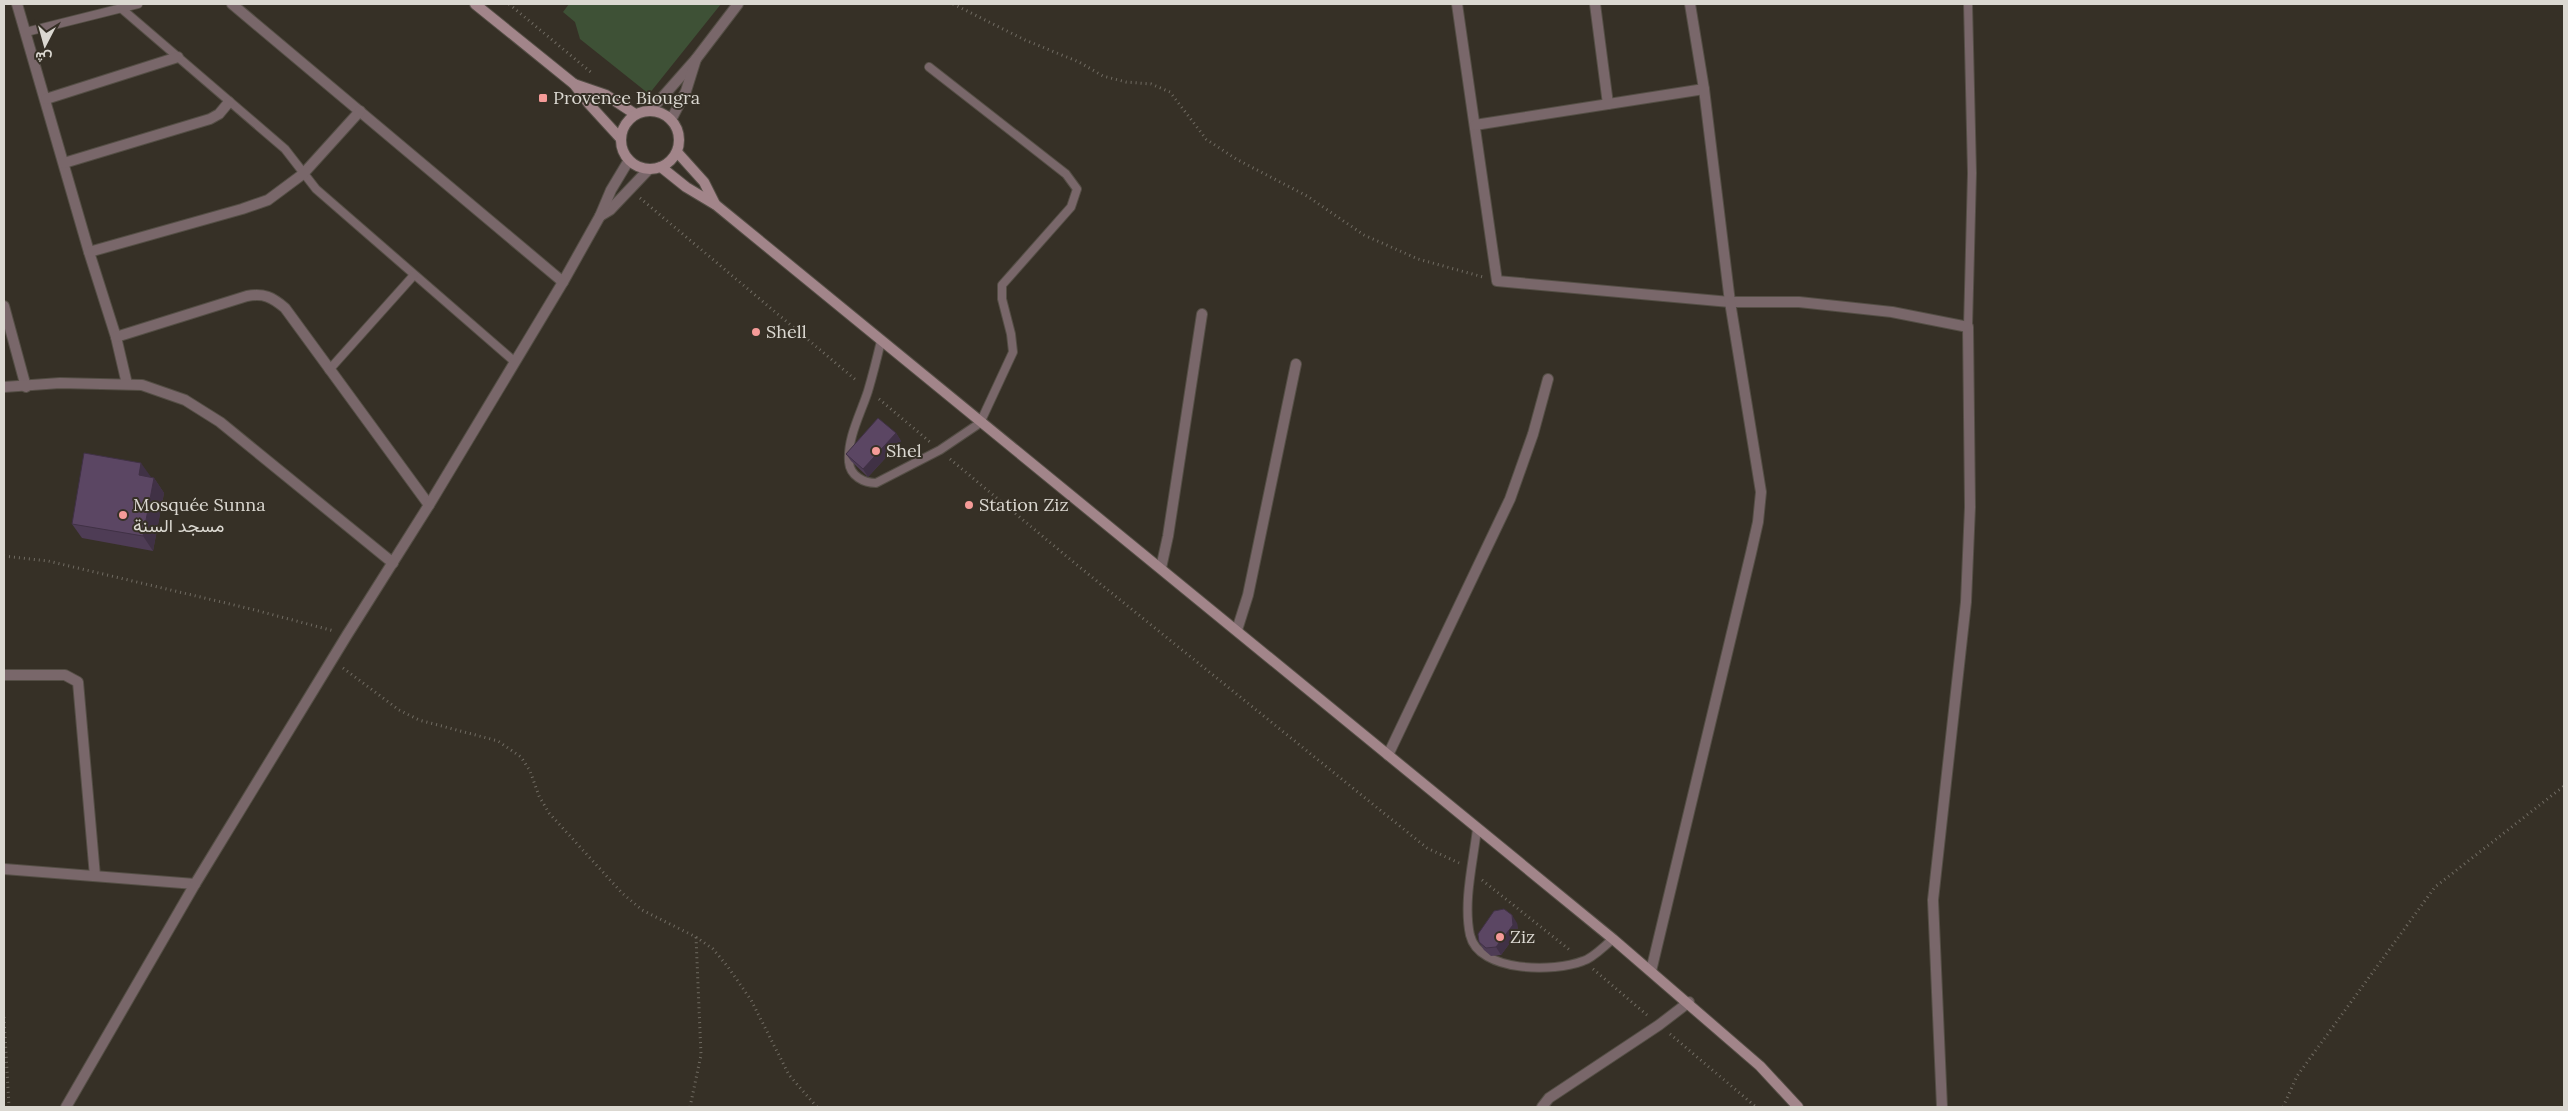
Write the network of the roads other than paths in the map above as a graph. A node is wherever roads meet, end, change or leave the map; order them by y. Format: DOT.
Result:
graph roads {
  1 [pos="18,4"];
  2 [pos="138,4"];
  3 [pos="232,4"];
  4 [pos="475,4"];
  5 [pos="738,4"];
  6 [pos="1457,4"];
  7 [pos="1595,4"];
  8 [pos="1690,4"];
  9 [pos="1968,4"];
  10 [pos="122,9"];
  11 [pos="26,32"];
  12 [pos="178,57"];
  13 [pos="696,59"];
  14 [pos="929,67"];
  15 [pos="574,84"];
  16 [pos="1704,89"];
  17 [pos="46,99"];
  18 [pos="229,102"];
  19 [pos="1608,104"];
  20 [pos="651,110"];
  21 [pos="360,111"];
  22 [pos="635,114"];
  23 [pos="671,120"];
  24 [pos="1475,125"];
  25 [pos="621,139"];
  26 [pos="677,152"];
  27 [pos="629,160"];
  28 [pos="64,163"];
  29 [pos="660,167"];
  30 [pos="649,169"];
  31 [pos="303,174"];
  32 [pos="716,205"];
  33 [pos="600,216"];
  34 [pos="89,252"];
  35 [pos="414,275"];
  36 [pos="563,282"];
  37 [pos="1730,302"];
  38 [pos="4,306"];
  39 [pos="1202,314"];
  40 [pos="1968,327"];
  41 [pos="116,338"];
  42 [pos="881,342"];
  43 [pos="516,362"];
  44 [pos="1296,364"];
  45 [pos="329,370"];
  46 [pos="1548,379"];
  47 [pos="127,384"];
  48 [pos="4,387"];
  49 [pos="26,387"];
  50 [pos="980,422"];
  51 [pos="429,505"];
  52 [pos="393,563"];
  53 [pos="1161,568"];
  54 [pos="1237,630"];
  55 [pos="4,675"];
  56 [pos="1388,755"];
  57 [pos="1477,829"];
  58 [pos="4,869"];
  59 [pos="95,876"];
  60 [pos="195,884"];
  61 [pos="1613,939"];
  62 [pos="1651,971"];
  63 [pos="1688,1002"];
  64 [pos="66,1107"];
  65 [pos="1542,1107"];
  66 [pos="1798,1107"];
  67 [pos="1942,1107"];
  1 -- 11 [label="street"];
  2 -- 10 [label="lane"];
  3 -- 21 [label="street"];
  4 -- 15 [label="main road"];
  5 -- 13 [label="street"];
  6 -- 24 [label="street"];
  7 -- 19 [label="street"];
  8 -- 16 [label="street"];
  9 -- 40 [label="lane"];
  10 -- 11 [label="lane"];
  10 -- 12 [label="lane"];
  11 -- 17 [label="street"];
  12 -- 17 [label="street"];
  12 -- 18 [label="lane"];
  13 -- 20 [label="street"];
  13 -- 23 [label="street"];
  14 -- 50 [label="lane"];
  15 -- 22 [label="main road"];
  15 -- 25 [label="main road"];
  16 -- 19 [label="street"];
  16 -- 37 [label="street"];
  17 -- 28 [label="street"];
  18 -- 28 [label="street"];
  18 -- 31 [label="lane"];
  19 -- 24 [label="street"];
  20 -- 22 [label="main road"];
  20 -- 23 [label="main road"];
  21 -- 31 [label="street"];
  21 -- 36 [label="street"];
  22 -- 25 [label="main road"];
  23 -- 26 [label="main road"];
  24 -- 37 [label="street"];
  25 -- 27 [label="main road"];
  26 -- 29 [label="main road"];
  26 -- 32 [label="main road"];
  27 -- 30 [label="main road"];
  27 -- 33 [label="street"];
  28 -- 34 [label="street"];
  29 -- 30 [label="main road"];
  29 -- 32 [label="main road"];
  30 -- 33 [label="street"];
  31 -- 34 [label="street"];
  31 -- 35 [label="lane"];
  32 -- 42 [label="main road"];
  33 -- 36 [label="street"];
  34 -- 41 [label="street"];
  35 -- 43 [label="lane"];
  35 -- 45 [label="lane"];
  36 -- 43 [label="street"];
  37 -- 40 [label="street"];
  37 -- 62 [label="street"];
  38 -- 49 [label="street"];
  39 -- 53 [label="street"];
  40 -- 67 [label="street"];
  41 -- 45 [label="street"];
  41 -- 47 [label="street"];
  42 -- 50 [label="main road"];
  42 -- 50 [label="lane"];
  43 -- 51 [label="street"];
  44 -- 54 [label="street"];
  45 -- 51 [label="street"];
  46 -- 56 [label="street"];
  47 -- 49 [label="street"];
  47 -- 52 [label="street"];
  48 -- 49 [label="street"];
  50 -- 53 [label="main road"];
  51 -- 52 [label="street"];
  52 -- 60 [label="street"];
  53 -- 54 [label="main road"];
  54 -- 56 [label="main road"];
  55 -- 59 [label="street"];
  56 -- 57 [label="main road"];
  57 -- 61 [label="main road"];
  57 -- 61 [label="lane"];
  58 -- 59 [label="street"];
  59 -- 60 [label="street"];
  60 -- 64 [label="street"];
  61 -- 62 [label="main road"];
  62 -- 63 [label="main road"];
  63 -- 65 [label="street"];
  63 -- 66 [label="main road"];
}
